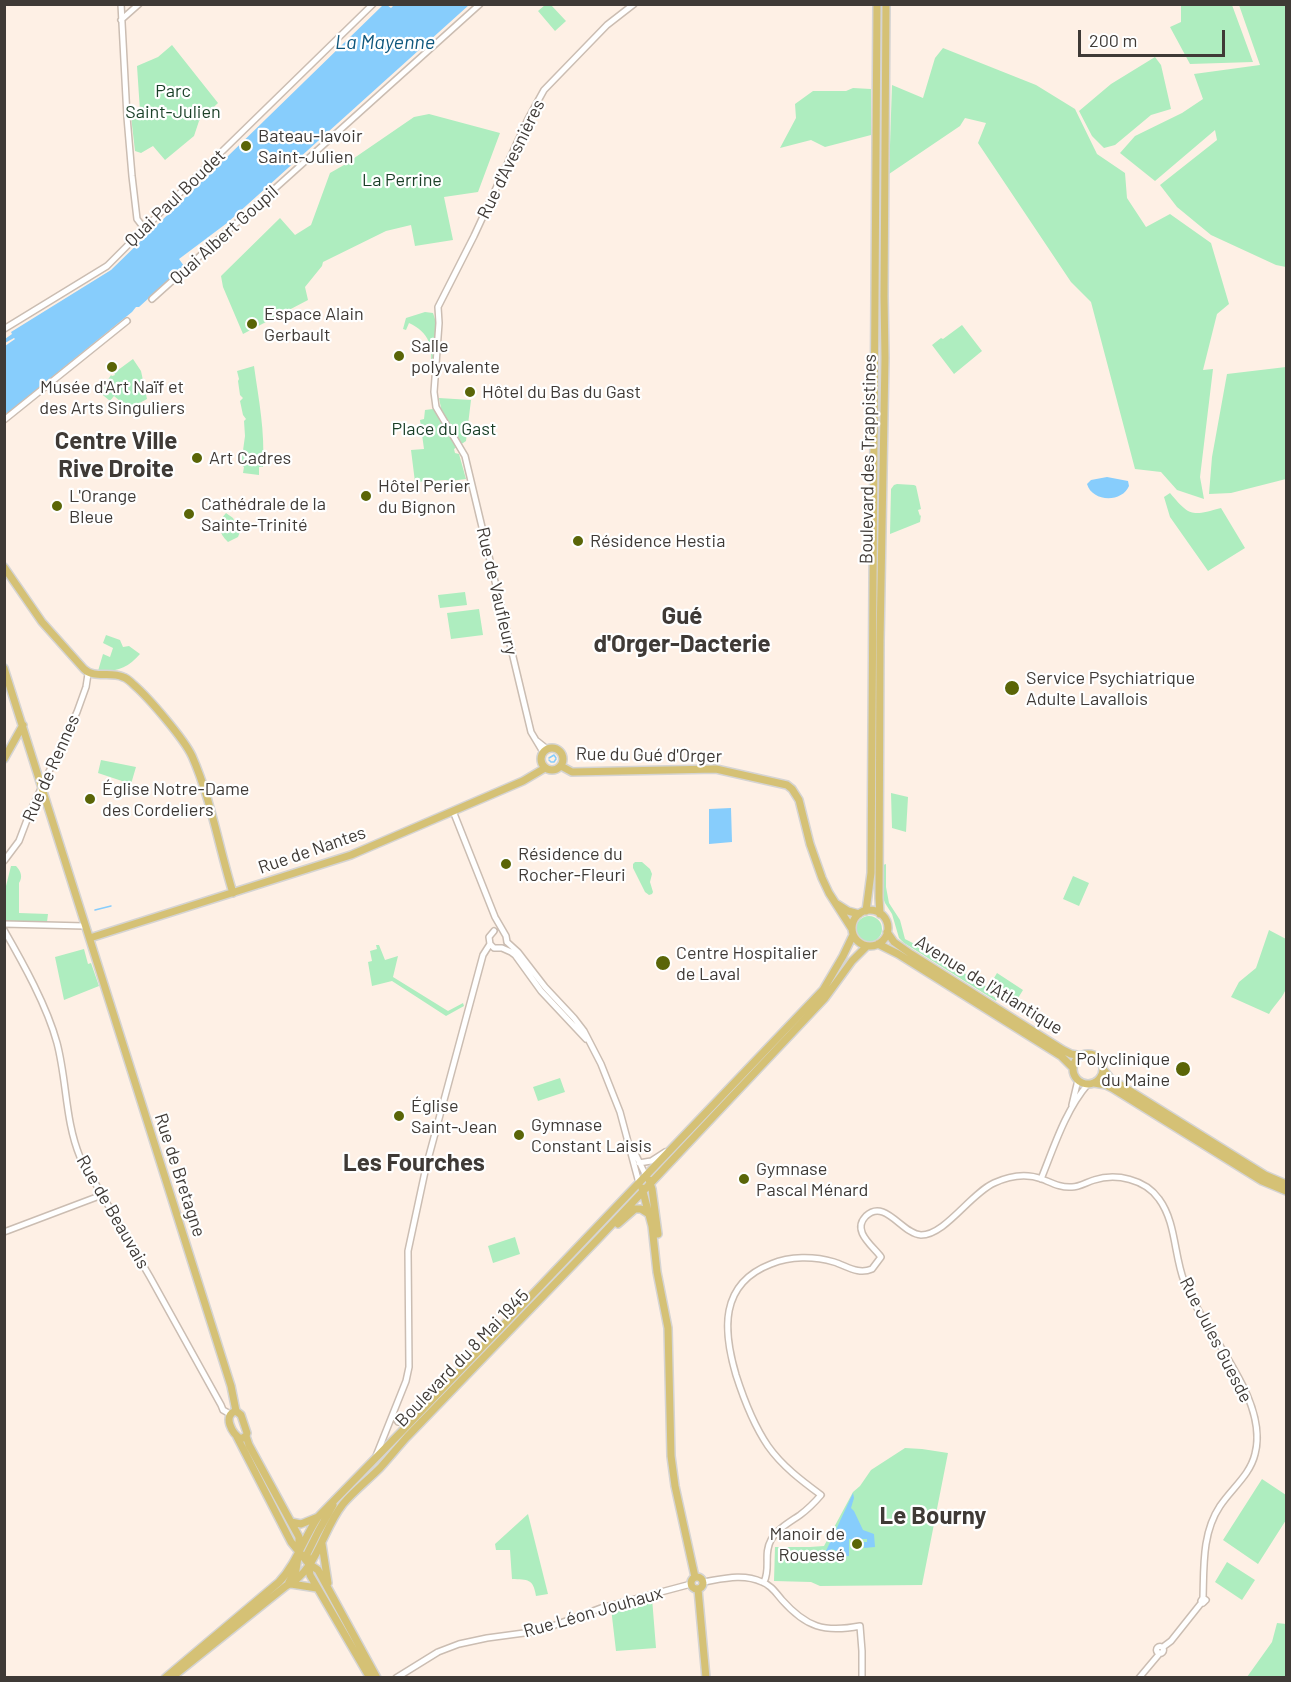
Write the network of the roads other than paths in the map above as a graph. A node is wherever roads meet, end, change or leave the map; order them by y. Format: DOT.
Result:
graph roads {
  1 [pos="121,4"];
  2 [pos="139,4"];
  3 [pos="373,4"];
  4 [pos="480,4"];
  5 [pos="634,4"];
  6 [pos="877,4"];
  7 [pos="886,4"];
  8 [pos="122,20"];
  9 [pos="144,228"];
  10 [pos="152,299"];
  11 [pos="438,307"];
  12 [pos="127,321"];
  13 [pos="4,329"];
  14 [pos="4,420"];
  15 [pos="4,567"];
  16 [pos="4,668"];
  17 [pos="88,674"];
  18 [pos="22,725"];
  19 [pos="14,740"];
  20 [pos="4,741"];
  21 [pos="545,751"];
  22 [pos="4,759"];
  23 [pos="561,766"];
  24 [pos="545,768"];
  25 [pos="42,789"];
  26 [pos="453,812"];
  27 [pos="6,860"];
  28 [pos="233,893"];
  29 [pos="836,903"];
  30 [pos="863,912"];
  31 [pos="880,914"];
  32 [pos="495,917"];
  33 [pos="4,924"];
  34 [pos="85,926"];
  35 [pos="4,930"];
  36 [pos="494,931"];
  37 [pos="503,932"];
  38 [pos="853,932"];
  39 [pos="887,932"];
  40 [pos="93,937"];
  41 [pos="507,942"];
  42 [pos="490,944"];
  43 [pos="878,944"];
  44 [pos="867,946"];
  45 [pos="502,948"];
  46 [pos="92,949"];
  47 [pos="590,1043"];
  48 [pos="1082,1056"];
  49 [pos="1073,1068"];
  50 [pos="1103,1070"];
  51 [pos="1078,1080"];
  52 [pos="1091,1084"];
  53 [pos="1070,1112"];
  54 [pos="627,1136"];
  55 [pos="678,1143"];
  56 [pos="639,1163"];
  57 [pos="1041,1179"];
  58 [pos="650,1180"];
  59 [pos="1287,1184"];
  60 [pos="641,1187"];
  61 [pos="1284,1192"];
  62 [pos="102,1195"];
  63 [pos="654,1203"];
  64 [pos="649,1214"];
  65 [pos="4,1232"];
  66 [pos="599,1238"];
  67 [pos="663,1299"];
  68 [pos="233,1413"];
  69 [pos="393,1414"];
  70 [pos="411,1421"];
  71 [pos="246,1436"];
  72 [pos="237,1437"];
  73 [pos="376,1457"];
  74 [pos="337,1498"];
  75 [pos="318,1517"];
  76 [pos="291,1522"];
  77 [pos="291,1542"];
  78 [pos="322,1544"];
  79 [pos="310,1548"];
  80 [pos="299,1551"];
  81 [pos="309,1564"];
  82 [pos="291,1568"];
  83 [pos="695,1577"];
  84 [pos="703,1582"];
  85 [pos="764,1582"];
  86 [pos="288,1585"];
  87 [pos="694,1587"];
  88 [pos="317,1588"];
  89 [pos="331,1593"];
  90 [pos="374,1676"];
  91 [pos="165,1677"];
  92 [pos="171,1677"];
  93 [pos="384,1677"];
  94 [pos="396,1677"];
  95 [pos="705,1677"];
  96 [pos="862,1677"];
  97 [pos="1139,1677"];
  1 -- 8 [label="street"];
  2 -- 8 [label="street"];
  3 -- 9 [label="street, Quai Paul Boudet"];
  4 -- 10 [label="street, Quai Albert Goupil"];
  5 -- 11 [label="street, Rue d'Avesnières"];
  6 -- 30 [label="main road, Boulevard des Trappistines"];
  7 -- 31 [label="main road, Boulevard des Trappistines"];
  8 -- 9 [label="street"];
  9 -- 13 [label="street, Quai Paul Boudet"];
  11 -- 21 [label="street, Rue de Vaufleury"];
  12 -- 14 [label="street"];
  15 -- 17 [label="main road"];
  16 -- 18 [label="main road, Rue de Bretagne"];
  17 -- 25 [label="street, Rue de Rennes"];
  17 -- 28 [label="main road"];
  18 -- 19 [label="main road"];
  18 -- 25 [label="main road, Rue de Bretagne"];
  19 -- 20 [label="street"];
  19 -- 22 [label="main road"];
  21 -- 23 [label="main road"];
  21 -- 24 [label="main road"];
  23 -- 24 [label="main road"];
  23 -- 29 [label="main road, Rue du Gué d'Orger"];
  24 -- 26 [label="main road, Rue de Nantes"];
  25 -- 27 [label="street, Rue de Rennes"];
  25 -- 34 [label="main road, Rue de Bretagne"];
  26 -- 28 [label="main road, Rue de Nantes"];
  26 -- 32 [label="street"];
  28 -- 40 [label="main road, Rue de Nantes"];
  29 -- 30 [label="main road"];
  29 -- 38 [label="main road, Rue du Gué d'Orger"];
  30 -- 31 [label="main road"];
  30 -- 38 [label="main road"];
  31 -- 39 [label="main road"];
  32 -- 36 [label="street"];
  32 -- 37 [label="street"];
  33 -- 34 [label="street"];
  34 -- 40 [label="main road"];
  34 -- 46 [label="main road, Rue de Bretagne"];
  35 -- 62 [label="street, Rue de Beauvais"];
  36 -- 37 [label="street"];
  36 -- 42 [label="street"];
  37 -- 41 [label="street"];
  38 -- 44 [label="main road"];
  38 -- 55 [label="main road"];
  39 -- 43 [label="main road"];
  39 -- 48 [label="main road, Avenue de l'Atlantique"];
  40 -- 46 [label="main road, Rue de Bretagne"];
  41 -- 45 [label="street"];
  41 -- 47 [label="street"];
  42 -- 45 [label="street"];
  42 -- 69 [label="street"];
  43 -- 44 [label="main road"];
  43 -- 49 [label="main road, Avenue de l'Atlantique"];
  44 -- 58 [label="main road, Boulevard du 8 Mai 1945"];
  45 -- 47 [label="street"];
  46 -- 68 [label="main road, Rue de Bretagne"];
  47 -- 54 [label="street"];
  48 -- 49 [label="main road"];
  48 -- 50 [label="main road"];
  49 -- 51 [label="main road"];
  50 -- 52 [label="main road"];
  50 -- 59 [label="main road"];
  51 -- 52 [label="main road"];
  51 -- 53 [label="street"];
  52 -- 53 [label="street"];
  52 -- 61 [label="main road"];
  53 -- 57 [label="street"];
  54 -- 56 [label="street"];
  54 -- 60 [label="street"];
  55 -- 56 [label="street"];
  55 -- 58 [label="main road"];
  56 -- 58 [label="street"];
  57 -- 85 [label="street, Rue Jules Guesde"];
  57 -- 97 [label="street, Rue Jules Guesde"];
  58 -- 60 [label="main road, Boulevard du 8 Mai 1945"];
  58 -- 63 [label="main road"];
  60 -- 63 [label="main road"];
  60 -- 64 [label="main road"];
  60 -- 66 [label="main road"];
  60 -- 70 [label="main road, Boulevard du 8 Mai 1945"];
  62 -- 65 [label="street"];
  62 -- 68 [label="street, Rue de Beauvais"];
  63 -- 67 [label="main road"];
  64 -- 66 [label="main road"];
  64 -- 67 [label="main road"];
  66 -- 78 [label="main road, Boulevard du 8 Mai 1945"];
  67 -- 83 [label="main road"];
  68 -- 71 [label="main road, Rue de Bretagne"];
  68 -- 72 [label="main road, Rue de Bretagne"];
  69 -- 70 [label="street"];
  69 -- 73 [label="street"];
  70 -- 73 [label="main road, Boulevard du 8 Mai 1945"];
  71 -- 72 [label="main road"];
  71 -- 76 [label="main road, Rue de Bretagne"];
  72 -- 77 [label="main road, Rue de Bretagne"];
  73 -- 74 [label="main road, Boulevard du 8 Mai 1945"];
  74 -- 75 [label="main road, Boulevard du 8 Mai 1945"];
  74 -- 79 [label="main road"];
  75 -- 76 [label="main road"];
  75 -- 80 [label="main road, Boulevard du 8 Mai 1945"];
  76 -- 80 [label="main road, Rue de Bretagne"];
  77 -- 80 [label="main road, Rue de Bretagne"];
  77 -- 82 [label="main road"];
  78 -- 79 [label="main road"];
  78 -- 81 [label="main road, Boulevard du 8 Mai 1945"];
  78 -- 89 [label="main road"];
  79 -- 80 [label="main road"];
  79 -- 81 [label="main road"];
  80 -- 81 [label="main road, Rue de Bretagne"];
  80 -- 82 [label="main road"];
  80 -- 86 [label="main road"];
  81 -- 86 [label="main road, Boulevard du 8 Mai 1945"];
  81 -- 88 [label="main road, Rue de Bretagne"];
  81 -- 89 [label="main road, Rue de Bretagne"];
  82 -- 91 [label="main road"];
  83 -- 84 [label="main road"];
  83 -- 87 [label="main road"];
  84 -- 85 [label="street"];
  84 -- 87 [label="main road"];
  85 -- 96 [label="street"];
  86 -- 88 [label="main road"];
  86 -- 92 [label="main road, Boulevard du 8 Mai 1945"];
  87 -- 94 [label="street, Rue Léon Jouhaux"];
  87 -- 95 [label="main road"];
  88 -- 90 [label="main road, Rue de Bretagne"];
  89 -- 90 [label="main road, Rue de Bretagne"];
  90 -- 93 [label="street"];
}
